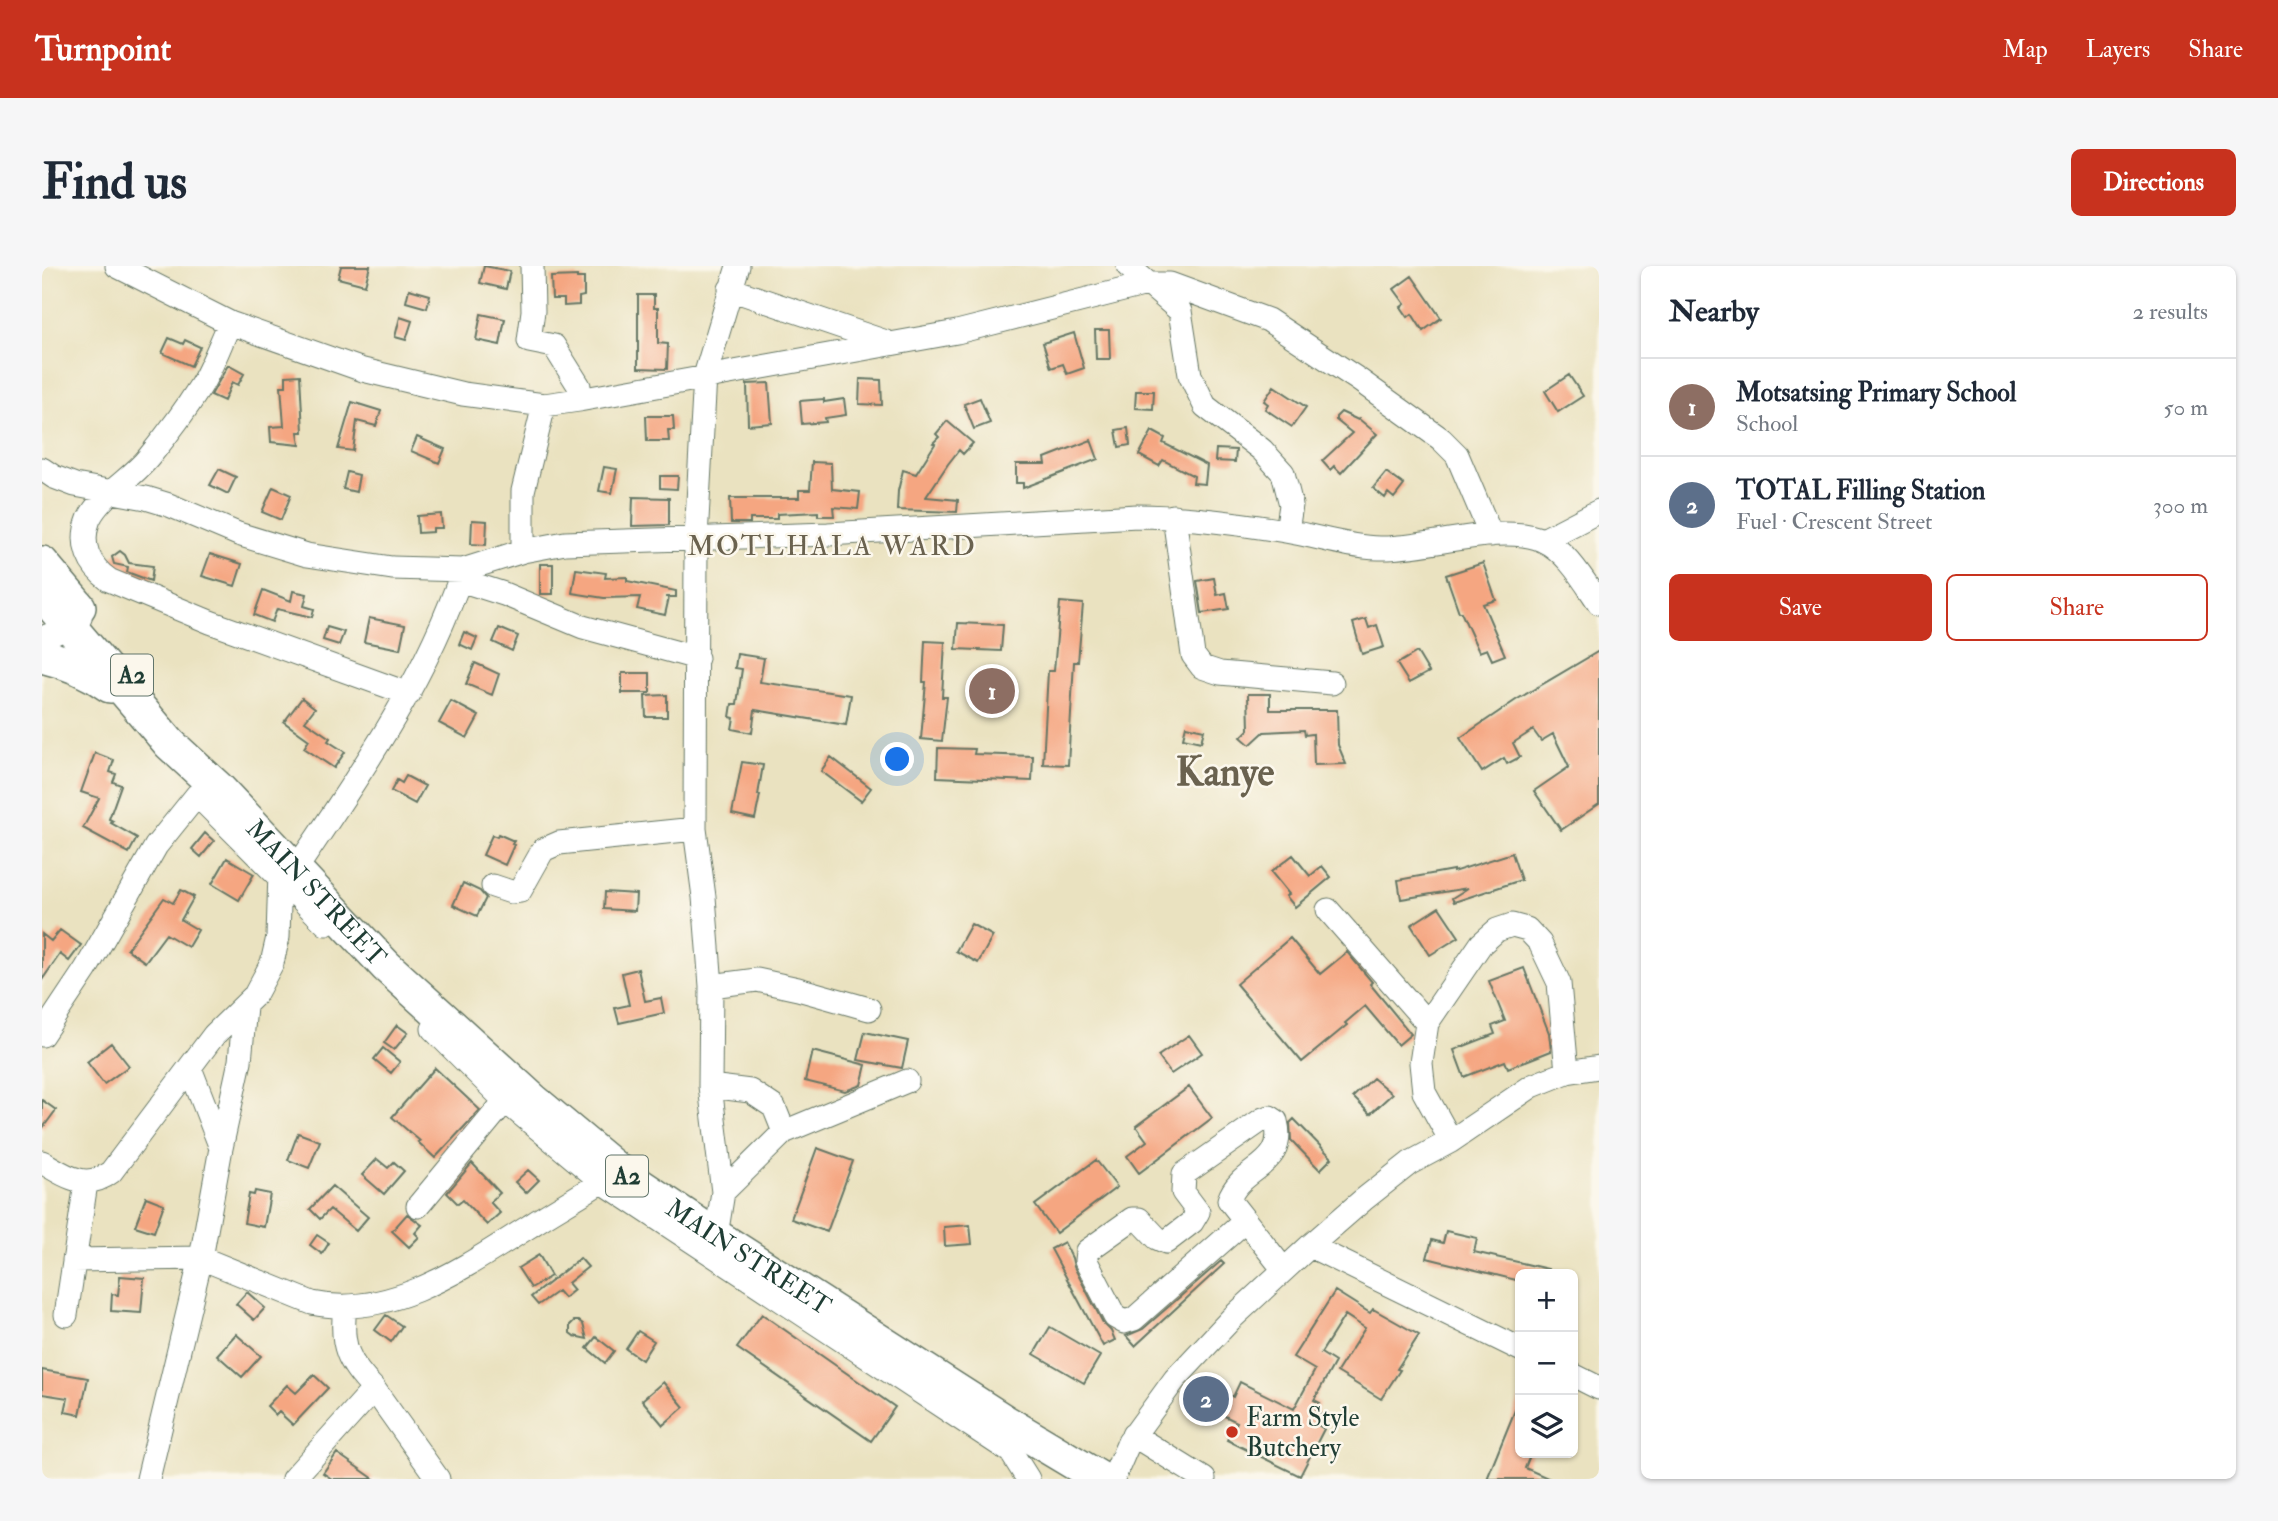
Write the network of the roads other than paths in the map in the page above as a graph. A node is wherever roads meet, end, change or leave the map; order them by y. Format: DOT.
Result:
graph roads {
  1 [pos="117,266"];
  2 [pos="532,266"];
  3 [pos="738,266"];
  4 [pos="1128,266"];
  5 [pos="1147,284"];
  6 [pos="730,289"];
  7 [pos="230,323"];
  8 [pos="890,343"];
  9 [pos="705,376"];
  10 [pos="579,400"];
  11 [pos="544,405"];
  12 [pos="42,470"];
  13 [pos="113,492"];
  14 [pos="1599,510"];
  15 [pos="1174,516"];
  16 [pos="1287,531"];
  17 [pos="1491,535"];
  18 [pos="696,538"];
  19 [pos="1543,540"];
  20 [pos="523,551"];
  21 [pos="42,563"];
  22 [pos="462,575"];
  23 [pos="1599,603"];
  24 [pos="60,617"];
  25 [pos="42,656"];
  26 [pos="697,658"];
  27 [pos="1332,683"];
  28 [pos="410,694"];
  29 [pos="138,706"];
  30 [pos="208,792"];
  31 [pos="695,829"];
  32 [pos="285,867"];
  33 [pos="492,886"];
  34 [pos="1328,910"];
  35 [pos="710,986"];
  36 [pos="245,1007"];
  37 [pos="869,1009"];
  38 [pos="1427,1023"];
  39 [pos="42,1035"];
  40 [pos="1599,1067"];
  41 [pos="190,1068"];
  42 [pos="1567,1072"];
  43 [pos="907,1081"];
  44 [pos="710,1086"];
  45 [pos="505,1101"];
  46 [pos="784,1132"];
  47 [pos="1451,1141"];
  48 [pos="221,1148"];
  49 [pos="42,1161"];
  50 [pos="609,1175"];
  51 [pos="86,1183"];
  52 [pos="723,1192"];
  53 [pos="418,1206"];
  54 [pos="1245,1221"];
  55 [pos="716,1236"];
  56 [pos="1166,1241"];
  57 [pos="1310,1246"];
  58 [pos="201,1258"];
  59 [pos="75,1260"];
  60 [pos="1191,1268"];
  61 [pos="1284,1270"];
  62 [pos="345,1308"];
  63 [pos="66,1315"];
  64 [pos="1515,1347"];
  65 [pos="1578,1378"];
  66 [pos="1599,1388"];
  67 [pos="374,1389"];
  68 [pos="1133,1435"];
  69 [pos="148,1479"];
  70 [pos="293,1479"];
  71 [pos="438,1479"];
  72 [pos="1028,1479"];
  73 [pos="1101,1479"];
  74 [pos="1113,1479"];
  75 [pos="1204,1479"];
  1 -- 7 [label="street"];
  2 -- 10 [label="street"];
  3 -- 6 [label="street"];
  4 -- 5 [label="street"];
  5 -- 8 [label="street"];
  5 -- 16 [label="street"];
  5 -- 17 [label="street"];
  6 -- 8 [label="street"];
  6 -- 9 [label="street"];
  7 -- 11 [label="street"];
  7 -- 13 [label="street"];
  8 -- 9 [label="street"];
  9 -- 10 [label="street"];
  9 -- 18 [label="street"];
  10 -- 11 [label="street"];
  11 -- 20 [label="street"];
  12 -- 13 [label="street"];
  13 -- 22 [label="street"];
  13 -- 28 [label="street"];
  14 -- 19 [label="street"];
  15 -- 16 [label="street"];
  15 -- 18 [label="street"];
  15 -- 27 [label="street"];
  16 -- 17 [label="street"];
  17 -- 19 [label="street"];
  18 -- 20 [label="street"];
  18 -- 26 [label="street"];
  19 -- 23 [label="street"];
  20 -- 22 [label="street"];
  21 -- 24 [label="highway, MAIN STREET / A2"];
  22 -- 26 [label="street"];
  22 -- 28 [label="street"];
  24 -- 29 [label="highway, MAIN STREET / A2"];
  24 -- 30 [label="highway, MAIN STREET / A2"];
  25 -- 29 [label="highway"];
  26 -- 31 [label="street"];
  28 -- 32 [label="street"];
  29 -- 30 [label="highway, MAIN STREET / A2"];
  30 -- 32 [label="highway, MAIN STREET / A2"];
  30 -- 39 [label="street"];
  31 -- 33 [label="street"];
  31 -- 35 [label="street"];
  32 -- 36 [label="street"];
  32 -- 45 [label="street"];
  32 -- 50 [label="highway, MAIN STREET / A2"];
  34 -- 38 [label="street"];
  35 -- 37 [label="street"];
  35 -- 44 [label="street"];
  36 -- 41 [label="street"];
  36 -- 48 [label="street"];
  38 -- 42 [label="street"];
  38 -- 47 [label="street"];
  40 -- 42 [label="street"];
  41 -- 48 [label="street"];
  41 -- 51 [label="street"];
  42 -- 47 [label="street"];
  43 -- 46 [label="street"];
  44 -- 46 [label="street"];
  44 -- 52 [label="street"];
  45 -- 50 [label="street"];
  45 -- 53 [label="street"];
  46 -- 52 [label="street"];
  47 -- 57 [label="street"];
  48 -- 58 [label="street"];
  49 -- 51 [label="street"];
  50 -- 55 [label="highway, MAIN STREET / A2"];
  50 -- 62 [label="street"];
  50 -- 72 [label="street"];
  51 -- 59 [label="street"];
  52 -- 55 [label="street"];
  54 -- 56 [label="street"];
  54 -- 60 [label="street"];
  54 -- 61 [label="street"];
  55 -- 73 [label="highway, MAIN STREET / A2"];
  56 -- 60 [label="street"];
  56 -- 60 [label="street"];
  57 -- 61 [label="street"];
  57 -- 64 [label="street"];
  58 -- 59 [label="street"];
  58 -- 62 [label="street"];
  58 -- 69 [label="street"];
  59 -- 63 [label="street"];
  61 -- 68 [label="street"];
  62 -- 67 [label="street"];
  65 -- 66 [label="street"];
  67 -- 70 [label="street"];
  67 -- 71 [label="street"];
  68 -- 74 [label="street"];
  68 -- 75 [label="street"];
}
